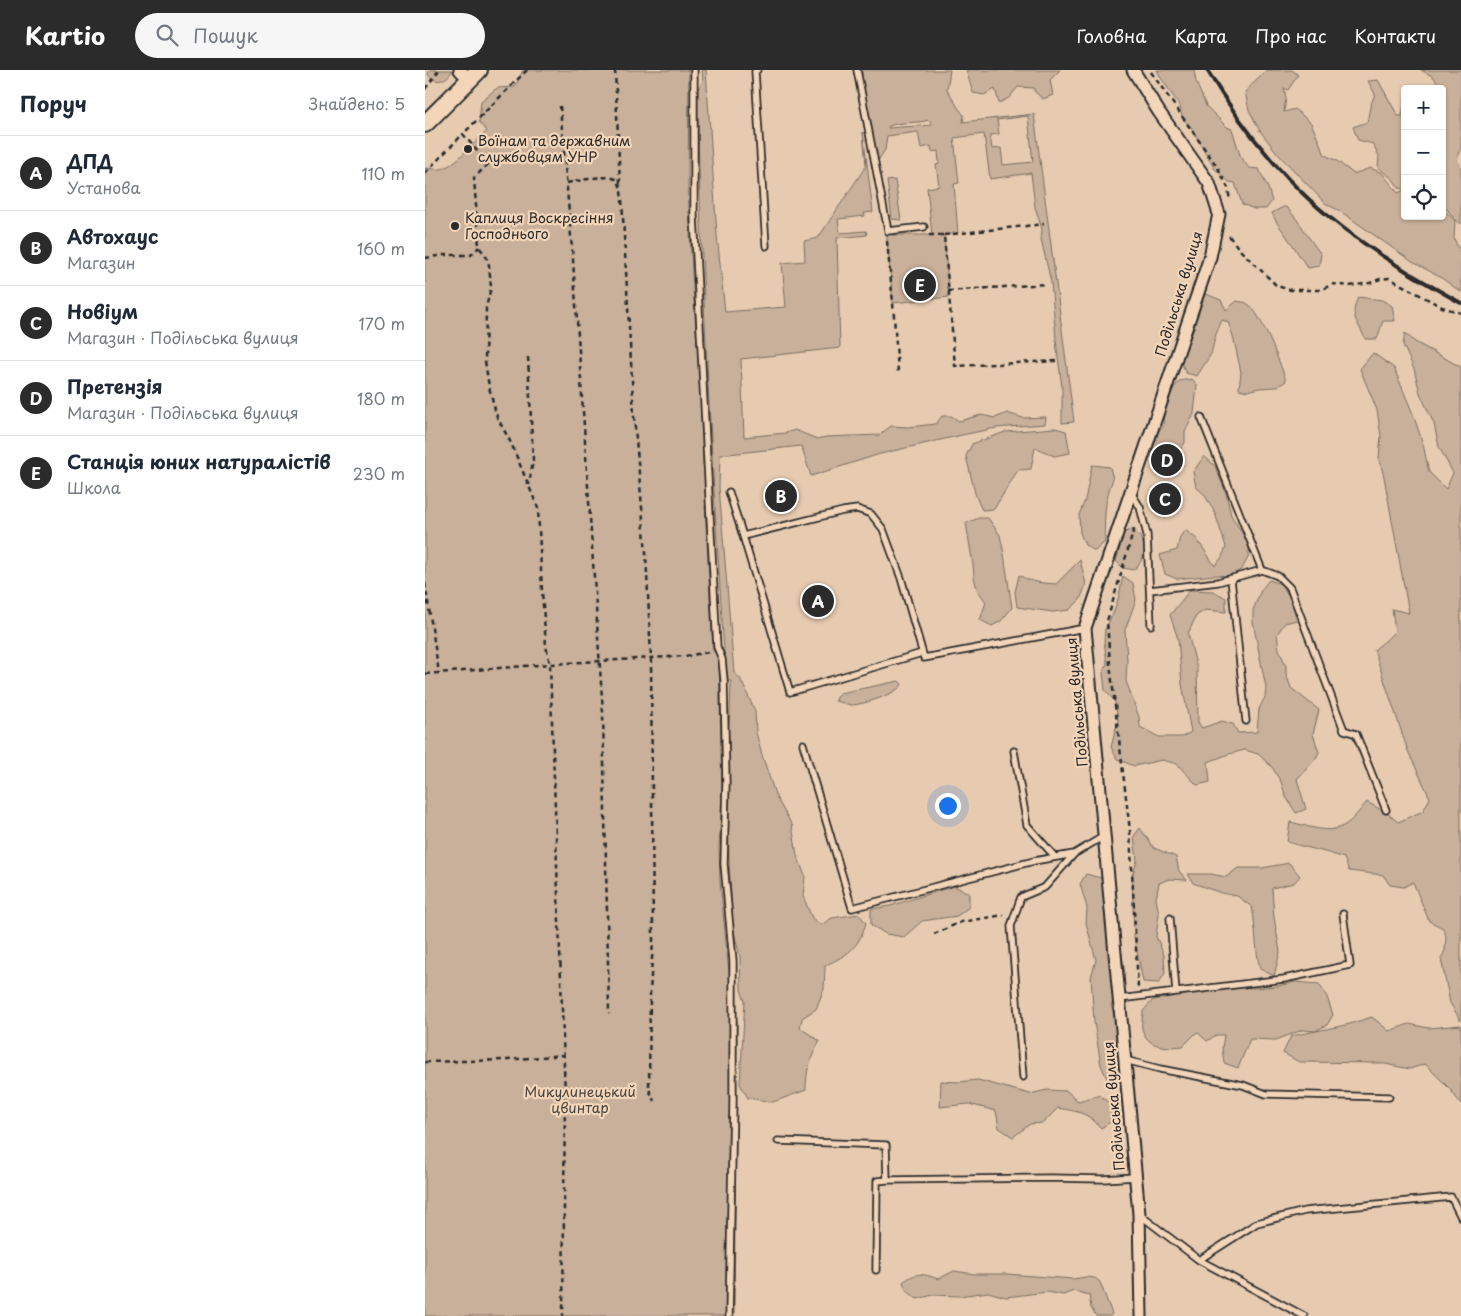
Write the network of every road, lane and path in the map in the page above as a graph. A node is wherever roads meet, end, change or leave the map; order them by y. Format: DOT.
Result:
graph roads {
  1 [pos="439,70"];
  2 [pos="527,70"];
  3 [pos="615,70"];
  4 [pos="694,70"];
  5 [pos="757,70"];
  6 [pos="857,70"];
  7 [pos="1133,70"];
  8 [pos="1150,70"];
  9 [pos="470,73"];
  10 [pos="425,89"];
  11 [pos="561,106"];
  12 [pos="425,124"];
  13 [pos="463,134"];
  14 [pos="564,155"];
  15 [pos="488,164"];
  16 [pos="425,173"];
  17 [pos="567,183"];
  18 [pos="620,184"];
  19 [pos="1230,204"];
  20 [pos="1044,224"];
  21 [pos="924,227"];
  22 [pos="1230,228"];
  23 [pos="888,231"];
  24 [pos="924,235"];
  25 [pos="944,235"];
  26 [pos="1229,236"];
  27 [pos="1226,245"];
  28 [pos="766,246"];
  29 [pos="479,247"];
  30 [pos="425,258"];
  31 [pos="1046,284"];
  32 [pos="949,291"];
  33 [pos="1461,313"];
  34 [pos="528,357"];
  35 [pos="1056,361"];
  36 [pos="897,372"];
  37 [pos="1201,417"];
  38 [pos="529,486"];
  39 [pos="1131,491"];
  40 [pos="729,492"];
  41 [pos="1140,507"];
  42 [pos="743,536"];
  43 [pos="1262,570"];
  44 [pos="1231,579"];
  45 [pos="425,583"];
  46 [pos="1149,590"];
  47 [pos="1151,625"];
  48 [pos="1085,628"];
  49 [pos="717,647"];
  50 [pos="922,653"];
  51 [pos="651,657"];
  52 [pos="599,662"];
  53 [pos="550,664"];
  54 [pos="439,672"];
  55 [pos="425,674"];
  56 [pos="1247,721"];
  57 [pos="803,744"];
  58 [pos="1014,751"];
  59 [pos="1387,810"];
  60 [pos="1104,836"];
  61 [pos="1074,854"];
  62 [pos="1055,857"];
  63 [pos="1017,911"];
  64 [pos="1343,914"];
  65 [pos="1170,918"];
  66 [pos="934,934"];
  67 [pos="1176,992"];
  68 [pos="1138,997"];
  69 [pos="1119,999"];
  70 [pos="609,1014"];
  71 [pos="563,1055"];
  72 [pos="1125,1060"];
  73 [pos="425,1062"];
  74 [pos="1023,1077"];
  75 [pos="1389,1097"];
  76 [pos="654,1101"];
  77 [pos="778,1141"];
  78 [pos="1135,1177"];
  79 [pos="887,1180"];
  80 [pos="1139,1214"];
  81 [pos="1461,1217"];
  82 [pos="1199,1260"];
  83 [pos="877,1270"];
  84 [pos="563,1316"];
  85 [pos="729,1316"];
  86 [pos="1141,1316"];
  87 [pos="1304,1316"];
  1 -- 10 [label="path"];
  2 -- 13 [label="path"];
  3 -- 18 [label="path"];
  4 -- 49 [label="lane"];
  5 -- 28 [label="lane"];
  6 -- 23 [label="lane"];
  7 -- 39 [label="street, Подільська вулиця"];
  8 -- 19 [label="path"];
  9 -- 12 [label="main road"];
  11 -- 14 [label="path"];
  13 -- 15 [label="path"];
  13 -- 16 [label="path"];
  14 -- 15 [label="path"];
  14 -- 17 [label="path"];
  15 -- 29 [label="path"];
  17 -- 18 [label="path"];
  17 -- 52 [label="path"];
  18 -- 51 [label="path"];
  20 -- 25 [label="path"];
  21 -- 23 [label="lane"];
  22 -- 26 [label="path"];
  23 -- 36 [label="path"];
  24 -- 25 [label="path"];
  25 -- 32 [label="path"];
  26 -- 27 [label="path"];
  26 -- 33 [label="path"];
  29 -- 30 [label="path"];
  29 -- 38 [label="path"];
  31 -- 32 [label="path"];
  32 -- 35 [label="path"];
  34 -- 38 [label="path"];
  37 -- 43 [label="lane"];
  38 -- 53 [label="path"];
  39 -- 41 [label="lane"];
  39 -- 48 [label="street, Подільська вулиця"];
  40 -- 42 [label="lane"];
  41 -- 46 [label="lane"];
  41 -- 68 [label="path"];
  42 -- 50 [label="lane"];
  42 -- 50 [label="lane"];
  43 -- 44 [label="lane"];
  43 -- 59 [label="lane"];
  44 -- 46 [label="lane"];
  44 -- 56 [label="lane"];
  45 -- 54 [label="path"];
  46 -- 47 [label="lane"];
  48 -- 50 [label="lane"];
  48 -- 60 [label="street, Подільська вулиця"];
  49 -- 51 [label="path"];
  49 -- 85 [label="lane"];
  51 -- 52 [label="path"];
  51 -- 76 [label="path"];
  52 -- 53 [label="path"];
  52 -- 70 [label="path"];
  53 -- 54 [label="path"];
  53 -- 71 [label="path"];
  54 -- 55 [label="path"];
  57 -- 62 [label="lane"];
  58 -- 62 [label="lane"];
  60 -- 61 [label="lane"];
  60 -- 69 [label="street, Подільська вулиця"];
  61 -- 62 [label="lane"];
  61 -- 63 [label="lane"];
  63 -- 66 [label="path"];
  63 -- 74 [label="lane"];
  64 -- 67 [label="lane"];
  65 -- 67 [label="lane"];
  67 -- 68 [label="lane"];
  68 -- 69 [label="lane"];
  69 -- 72 [label="street, Подільська вулиця"];
  71 -- 73 [label="path"];
  71 -- 84 [label="path"];
  72 -- 75 [label="lane"];
  72 -- 78 [label="street, Подільська вулиця"];
  77 -- 79 [label="lane"];
  78 -- 79 [label="lane"];
  78 -- 80 [label="street, Подільська вулиця"];
  79 -- 83 [label="lane"];
  80 -- 82 [label="lane"];
  80 -- 86 [label="street, Подільська вулиця"];
  81 -- 82 [label="lane"];
  82 -- 87 [label="lane"];
}
